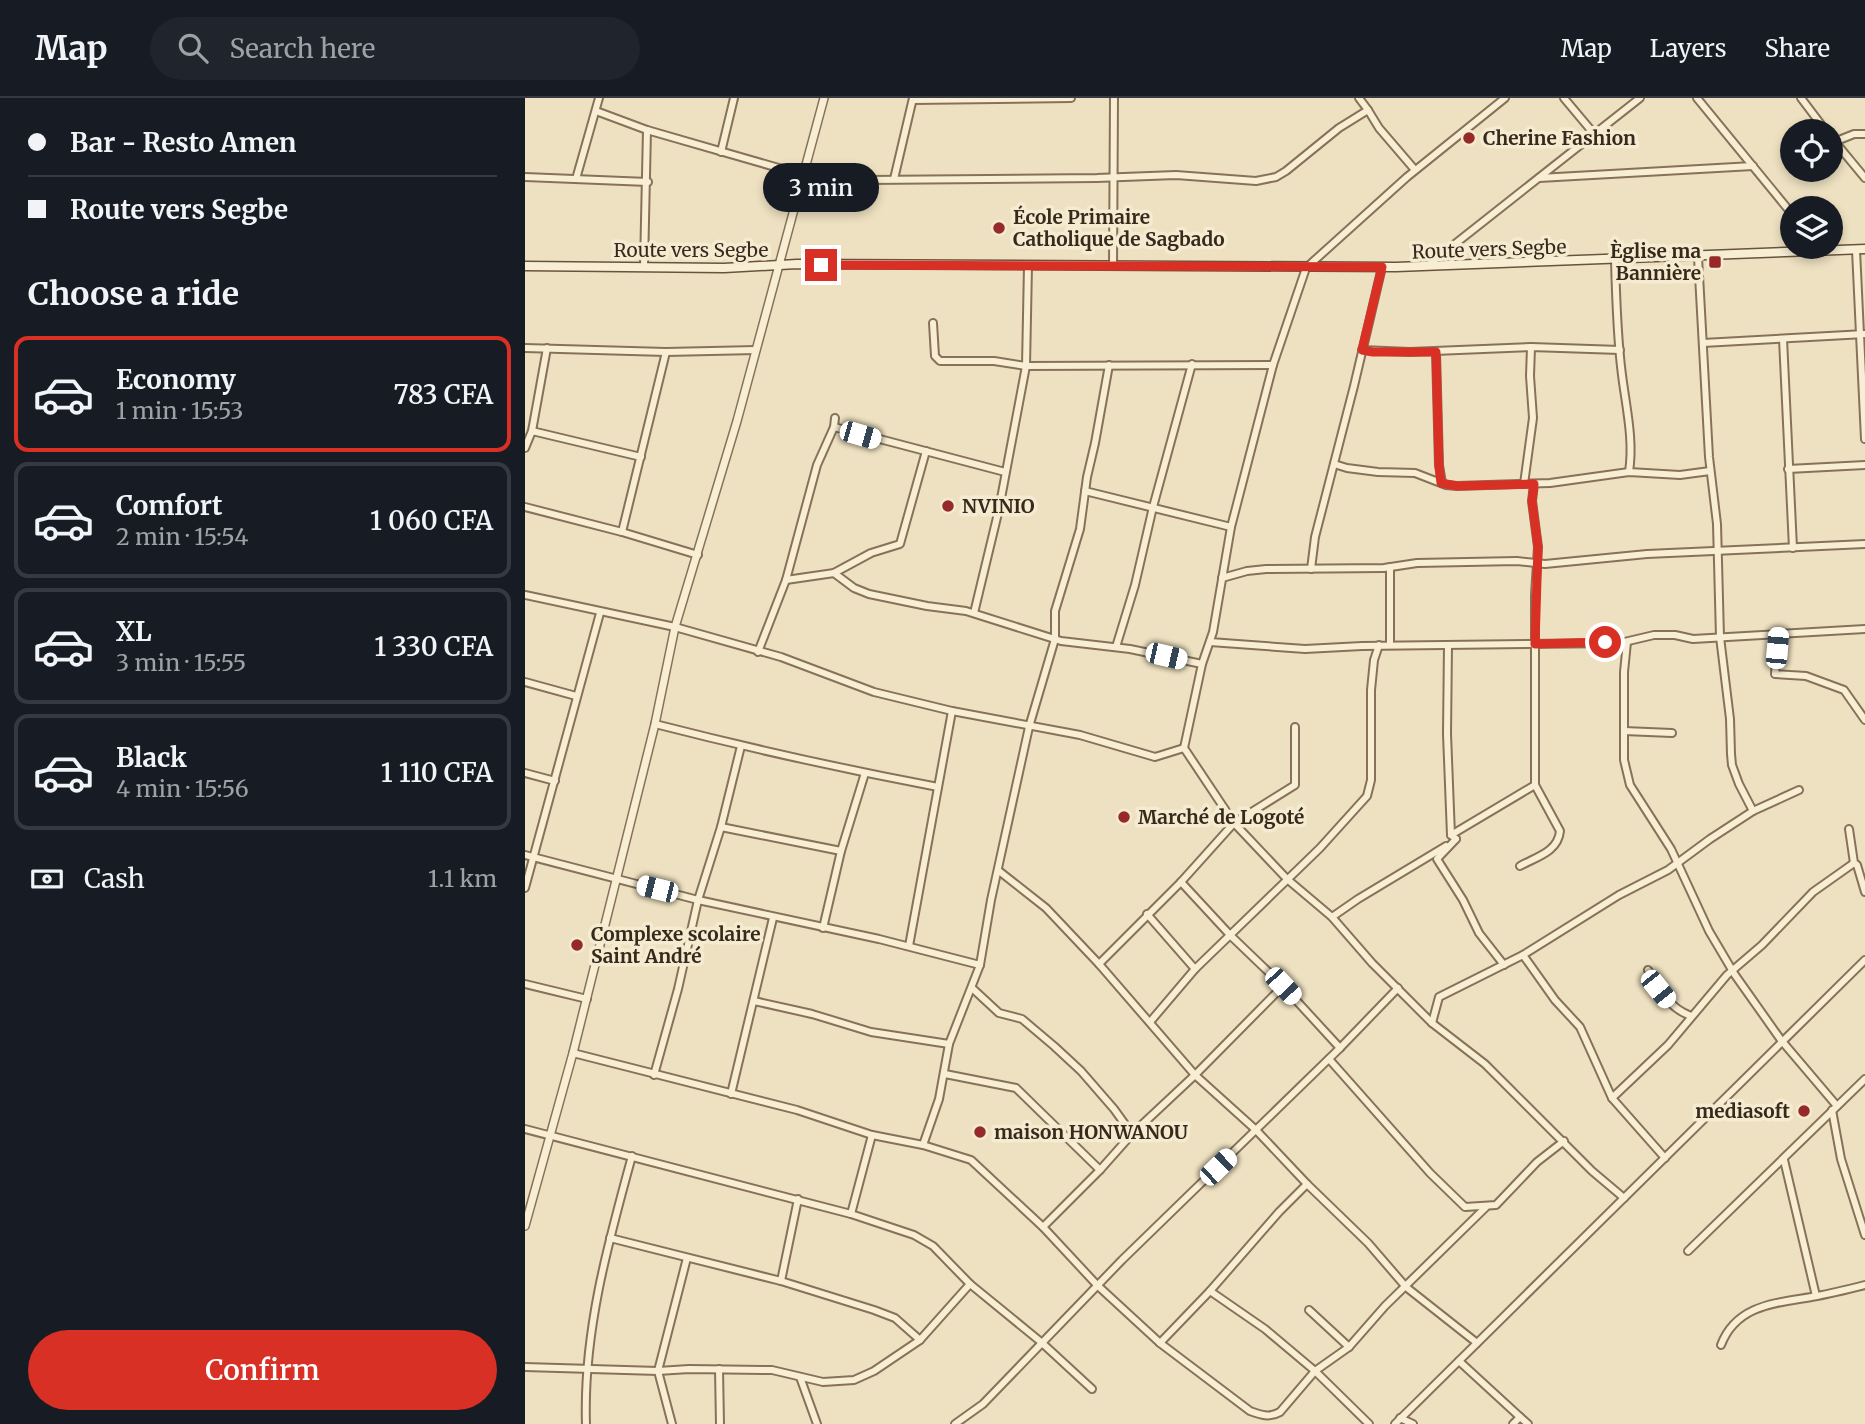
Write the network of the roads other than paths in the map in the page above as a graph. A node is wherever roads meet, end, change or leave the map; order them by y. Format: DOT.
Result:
graph roads {
  1 [pos="599,98"];
  2 [pos="734,98"];
  3 [pos="824,98"];
  4 [pos="1058,98"];
  5 [pos="1071,98"];
  6 [pos="1114,98"];
  7 [pos="1359,98"];
  8 [pos="1373,98"];
  9 [pos="1505,98"];
  10 [pos="1564,98"];
  11 [pos="1640,98"];
  12 [pos="1697,98"];
  13 [pos="1801,98"];
  14 [pos="913,99"];
  15 [pos="1366,107"];
  16 [pos="596,111"];
  17 [pos="1817,119"];
  18 [pos="647,130"];
  19 [pos="1865,134"];
  20 [pos="1595,135"];
  21 [pos="1843,137"];
  22 [pos="721,152"];
  23 [pos="1843,153"];
  24 [pos="1753,166"];
  25 [pos="1415,170"];
  26 [pos="803,176"];
  27 [pos="525,177"];
  28 [pos="1114,177"];
  29 [pos="1539,178"];
  30 [pos="1865,178"];
  31 [pos="576,179"];
  32 [pos="894,179"];
  33 [pos="648,182"];
  34 [pos="1780,199"];
  35 [pos="1860,250"];
  36 [pos="1780,252"];
  37 [pos="1698,257"];
  38 [pos="1615,260"];
  39 [pos="780,265"];
  40 [pos="525,266"];
  41 [pos="644,266"];
  42 [pos="1028,266"];
  43 [pos="1113,266"];
  44 [pos="1382,267"];
  45 [pos="1426,267"];
  46 [pos="1306,268"];
  47 [pos="933,323"];
  48 [pos="1862,334"];
  49 [pos="1783,339"];
  50 [pos="1703,343"];
  51 [pos="1531,347"];
  52 [pos="525,348"];
  53 [pos="547,348"];
  54 [pos="756,350"];
  55 [pos="1362,350"];
  56 [pos="1620,350"];
  57 [pos="666,352"];
  58 [pos="1436,352"];
  59 [pos="1192,364"];
  60 [pos="1109,365"];
  61 [pos="1273,365"];
  62 [pos="1026,366"];
  63 [pos="835,418"];
  64 [pos="834,428"];
  65 [pos="532,431"];
  66 [pos="1865,439"];
  67 [pos="525,448"];
  68 [pos="926,451"];
  69 [pos="641,457"];
  70 [pos="1334,464"];
  71 [pos="1865,465"];
  72 [pos="1788,469"];
  73 [pos="1710,471"];
  74 [pos="1005,472"];
  75 [pos="1629,472"];
  76 [pos="1441,483"];
  77 [pos="1524,484"];
  78 [pos="1534,484"];
  79 [pos="1084,491"];
  80 [pos="525,507"];
  81 [pos="1153,507"];
  82 [pos="1231,527"];
  83 [pos="622,532"];
  84 [pos="1865,544"];
  85 [pos="1794,548"];
  86 [pos="1716,552"];
  87 [pos="698,555"];
  88 [pos="1537,563"];
  89 [pos="1389,568"];
  90 [pos="1311,569"];
  91 [pos="834,573"];
  92 [pos="1222,578"];
  93 [pos="786,580"];
  94 [pos="525,595"];
  95 [pos="600,613"];
  96 [pos="974,613"];
  97 [pos="675,627"];
  98 [pos="1865,629"];
  99 [pos="1778,633"];
  100 [pos="1720,637"];
  101 [pos="1055,639"];
  102 [pos="1210,642"];
  103 [pos="1627,642"];
  104 [pos="1535,644"];
  105 [pos="1379,645"];
  106 [pos="1390,645"];
  107 [pos="1448,645"];
  108 [pos="1116,647"];
  109 [pos="758,652"];
  110 [pos="1202,664"];
  111 [pos="525,682"];
  112 [pos="576,696"];
  113 [pos="952,711"];
  114 [pos="1865,720"];
  115 [pos="655,724"];
  116 [pos="1029,727"];
  117 [pos="1295,727"];
  118 [pos="1624,731"];
  119 [pos="1672,733"];
  120 [pos="741,746"];
  121 [pos="1184,748"];
  122 [pos="525,773"];
  123 [pos="865,773"];
  124 [pos="555,780"];
  125 [pos="1535,785"];
  126 [pos="938,787"];
  127 [pos="1799,790"];
  128 [pos="1752,811"];
  129 [pos="1234,823"];
  130 [pos="720,827"];
  131 [pos="1849,829"];
  132 [pos="1454,837"];
  133 [pos="841,851"];
  134 [pos="525,856"];
  135 [pos="535,858"];
  136 [pos="1678,863"];
  137 [pos="1854,863"];
  138 [pos="1520,866"];
  139 [pos="999,871"];
  140 [pos="615,879"];
  141 [pos="1287,879"];
  142 [pos="1181,882"];
  143 [pos="525,888"];
  144 [pos="1865,892"];
  145 [pos="698,900"];
  146 [pos="1147,914"];
  147 [pos="1332,917"];
  148 [pos="773,918"];
  149 [pos="823,928"];
  150 [pos="1231,936"];
  151 [pos="909,946"];
  152 [pos="1523,955"];
  153 [pos="1865,960"];
  154 [pos="1099,964"];
  155 [pos="980,965"];
  156 [pos="1504,965"];
  157 [pos="1195,969"];
  158 [pos="1648,970"];
  159 [pos="1733,971"];
  160 [pos="525,984"];
  161 [pos="1283,986"];
  162 [pos="972,988"];
  163 [pos="1398,988"];
  164 [pos="587,999"];
  165 [pos="754,1001"];
  166 [pos="1691,1016"];
  167 [pos="1150,1022"];
  168 [pos="1432,1023"];
  169 [pos="1781,1040"];
  170 [pos="949,1044"];
  171 [pos="1340,1048"];
  172 [pos="573,1053"];
  173 [pos="1329,1059"];
  174 [pos="945,1074"];
  175 [pos="654,1075"];
  176 [pos="1195,1075"];
  177 [pos="1865,1079"];
  178 [pos="731,1094"];
  179 [pos="1612,1098"];
  180 [pos="1834,1108"];
  181 [pos="525,1129"];
  182 [pos="1256,1130"];
  183 [pos="1132,1134"];
  184 [pos="873,1135"];
  185 [pos="550,1136"];
  186 [pos="1564,1141"];
  187 [pos="923,1145"];
  188 [pos="632,1156"];
  189 [pos="1665,1158"];
  190 [pos="1784,1160"];
  191 [pos="1100,1170"];
  192 [pos="1307,1184"];
  193 [pos="1624,1198"];
  194 [pos="798,1199"];
  195 [pos="1486,1207"];
  196 [pos="851,1214"];
  197 [pos="526,1217"];
  198 [pos="525,1226"];
  199 [pos="1043,1227"];
  200 [pos="1865,1235"];
  201 [pos="610,1238"];
  202 [pos="1688,1251"];
  203 [pos="687,1258"];
  204 [pos="781,1281"];
  205 [pos="970,1284"];
  206 [pos="1097,1285"];
  207 [pos="1865,1285"];
  208 [pos="1406,1287"];
  209 [pos="1210,1291"];
  210 [pos="1816,1296"];
  211 [pos="1309,1310"];
  212 [pos="920,1340"];
  213 [pos="1041,1342"];
  214 [pos="1160,1343"];
  215 [pos="1477,1343"];
  216 [pos="1721,1345"];
  217 [pos="1349,1347"];
  218 [pos="1459,1361"];
  219 [pos="525,1367"];
  220 [pos="588,1368"];
  221 [pos="719,1369"];
  222 [pos="658,1371"];
  223 [pos="1315,1371"];
  224 [pos="800,1377"];
  225 [pos="1093,1389"];
  226 [pos="1400,1418"];
  227 [pos="1520,1418"];
  228 [pos="586,1424"];
  229 [pos="672,1424"];
  230 [pos="720,1424"];
  231 [pos="817,1424"];
  232 [pos="955,1424"];
  233 [pos="1369,1424"];
  234 [pos="1395,1424"];
  235 [pos="1413,1424"];
  236 [pos="1513,1424"];
  237 [pos="1528,1424"];
  1 -- 16 [label="street"];
  2 -- 22 [label="street"];
  3 -- 26 [label="street"];
  4 -- 5 [label="street"];
  4 -- 14 [label="street"];
  6 -- 28 [label="street"];
  7 -- 15 [label="street"];
  8 -- 15 [label="street"];
  9 -- 25 [label="street"];
  10 -- 20 [label="street"];
  11 -- 20 [label="street"];
  12 -- 24 [label="street"];
  13 -- 17 [label="street"];
  14 -- 32 [label="street"];
  15 -- 25 [label="street"];
  15 -- 28 [label="street"];
  16 -- 18 [label="street"];
  16 -- 31 [label="street"];
  18 -- 22 [label="street"];
  18 -- 33 [label="street"];
  19 -- 21 [label="street"];
  20 -- 29 [label="street"];
  22 -- 26 [label="street"];
  23 -- 30 [label="street"];
  24 -- 29 [label="street"];
  24 -- 34 [label="street"];
  25 -- 46 [label="street"];
  26 -- 32 [label="street"];
  26 -- 39 [label="street"];
  27 -- 31 [label="street"];
  28 -- 32 [label="street"];
  28 -- 43 [label="street"];
  29 -- 45 [label="street"];
  31 -- 33 [label="street"];
  33 -- 41 [label="street"];
  35 -- 48 [label="street"];
  36 -- 37 [label="main road, Route vers Segbe"];
  37 -- 38 [label="main road, Route vers Segbe"];
  37 -- 50 [label="street"];
  38 -- 45 [label="main road, Route vers Segbe"];
  38 -- 56 [label="street"];
  39 -- 41 [label="main road, Route vers Segbe"];
  39 -- 42 [label="main road, Route vers Segbe"];
  39 -- 54 [label="street"];
  40 -- 41 [label="main road, Route vers Segbe"];
  42 -- 43 [label="main road, Route vers Segbe"];
  42 -- 62 [label="street"];
  43 -- 46 [label="main road, Route vers Segbe"];
  44 -- 45 [label="main road, Route vers Segbe"];
  44 -- 46 [label="main road, Route vers Segbe"];
  44 -- 55 [label="street"];
  46 -- 61 [label="street"];
  47 -- 62 [label="street"];
  48 -- 49 [label="street"];
  48 -- 66 [label="street"];
  49 -- 50 [label="street"];
  49 -- 72 [label="street"];
  50 -- 73 [label="street"];
  51 -- 56 [label="street"];
  51 -- 58 [label="street"];
  51 -- 77 [label="street"];
  52 -- 53 [label="street"];
  53 -- 57 [label="street"];
  53 -- 65 [label="street"];
  54 -- 57 [label="street"];
  54 -- 87 [label="street"];
  55 -- 58 [label="street"];
  55 -- 70 [label="street"];
  56 -- 75 [label="street"];
  57 -- 69 [label="street"];
  58 -- 76 [label="street"];
  59 -- 60 [label="street"];
  59 -- 61 [label="street"];
  59 -- 81 [label="street"];
  60 -- 62 [label="street"];
  60 -- 79 [label="street"];
  61 -- 82 [label="street"];
  62 -- 74 [label="street"];
  63 -- 64 [label="street"];
  64 -- 68 [label="street"];
  64 -- 93 [label="street"];
  65 -- 67 [label="street"];
  65 -- 69 [label="street"];
  68 -- 74 [label="street"];
  68 -- 91 [label="street"];
  69 -- 83 [label="street"];
  70 -- 76 [label="street"];
  70 -- 90 [label="street"];
  71 -- 72 [label="street"];
  72 -- 85 [label="street"];
  73 -- 75 [label="street"];
  73 -- 86 [label="street"];
  74 -- 96 [label="street"];
  75 -- 78 [label="street"];
  76 -- 77 [label="street"];
  77 -- 78 [label="street"];
  78 -- 88 [label="street"];
  79 -- 81 [label="street"];
  79 -- 101 [label="street"];
  80 -- 83 [label="street"];
  81 -- 82 [label="street"];
  81 -- 108 [label="street"];
  82 -- 92 [label="street"];
  83 -- 87 [label="street"];
  84 -- 85 [label="street"];
  85 -- 86 [label="street"];
  86 -- 88 [label="street"];
  86 -- 100 [label="street"];
  87 -- 97 [label="street"];
  88 -- 89 [label="street"];
  88 -- 104 [label="street"];
  89 -- 90 [label="street"];
  89 -- 106 [label="street"];
  90 -- 92 [label="street"];
  91 -- 93 [label="street"];
  91 -- 96 [label="street"];
  92 -- 102 [label="street"];
  93 -- 109 [label="street"];
  94 -- 95 [label="street"];
  95 -- 97 [label="street"];
  95 -- 112 [label="street"];
  96 -- 101 [label="street"];
  97 -- 109 [label="street"];
  97 -- 115 [label="street"];
  98 -- 99 [label="street"];
  99 -- 100 [label="street"];
  99 -- 114 [label="street"];
  100 -- 103 [label="street"];
  100 -- 128 [label="street"];
  101 -- 108 [label="street"];
  101 -- 116 [label="street"];
  102 -- 105 [label="street"];
  102 -- 110 [label="street"];
  103 -- 104 [label="street"];
  103 -- 118 [label="street"];
  104 -- 107 [label="street"];
  104 -- 125 [label="street"];
  105 -- 106 [label="street"];
  105 -- 141 [label="street"];
  106 -- 107 [label="street"];
  107 -- 132 [label="street"];
  108 -- 110 [label="street"];
  109 -- 113 [label="street"];
  110 -- 121 [label="street"];
  111 -- 112 [label="street"];
  112 -- 124 [label="street"];
  113 -- 116 [label="street"];
  113 -- 126 [label="street"];
  115 -- 120 [label="street"];
  115 -- 140 [label="street"];
  116 -- 121 [label="street"];
  116 -- 139 [label="street"];
  117 -- 129 [label="street"];
  118 -- 119 [label="street"];
  118 -- 136 [label="street"];
  120 -- 123 [label="street"];
  120 -- 130 [label="street"];
  121 -- 129 [label="street"];
  122 -- 124 [label="street"];
  123 -- 126 [label="street"];
  123 -- 133 [label="street"];
  124 -- 135 [label="street"];
  125 -- 132 [label="street"];
  125 -- 138 [label="street"];
  126 -- 151 [label="street"];
  127 -- 128 [label="street"];
  128 -- 136 [label="street"];
  129 -- 141 [label="street"];
  129 -- 142 [label="street"];
  130 -- 133 [label="street"];
  130 -- 145 [label="street"];
  131 -- 137 [label="street"];
  132 -- 147 [label="street"];
  132 -- 156 [label="street"];
  133 -- 149 [label="street"];
  134 -- 135 [label="street"];
  135 -- 140 [label="street"];
  135 -- 143 [label="street"];
  136 -- 152 [label="street"];
  136 -- 159 [label="street"];
  137 -- 144 [label="street"];
  137 -- 159 [label="street"];
  139 -- 154 [label="street"];
  139 -- 155 [label="street"];
  140 -- 145 [label="street"];
  140 -- 164 [label="street"];
  141 -- 147 [label="street"];
  141 -- 150 [label="street"];
  142 -- 146 [label="street"];
  142 -- 150 [label="street"];
  145 -- 148 [label="street"];
  145 -- 175 [label="street"];
  146 -- 154 [label="street"];
  146 -- 157 [label="street"];
  147 -- 163 [label="street"];
  148 -- 149 [label="street"];
  148 -- 165 [label="street"];
  149 -- 151 [label="street"];
  150 -- 157 [label="street"];
  150 -- 161 [label="street"];
  151 -- 155 [label="street"];
  152 -- 156 [label="street"];
  152 -- 179 [label="street"];
  153 -- 169 [label="street"];
  154 -- 167 [label="street"];
  155 -- 162 [label="street"];
  156 -- 168 [label="street"];
  157 -- 167 [label="street"];
  158 -- 166 [label="street"];
  159 -- 166 [label="street"];
  159 -- 169 [label="street"];
  160 -- 164 [label="street"];
  161 -- 171 [label="street"];
  161 -- 176 [label="street"];
  162 -- 170 [label="street"];
  162 -- 183 [label="street"];
  163 -- 168 [label="street"];
  163 -- 171 [label="street"];
  164 -- 172 [label="street"];
  165 -- 170 [label="street"];
  165 -- 178 [label="street"];
  166 -- 179 [label="street"];
  167 -- 176 [label="street"];
  168 -- 186 [label="street"];
  169 -- 180 [label="street"];
  169 -- 189 [label="street"];
  170 -- 174 [label="street"];
  171 -- 173 [label="street"];
  172 -- 175 [label="street"];
  172 -- 185 [label="street"];
  173 -- 182 [label="street"];
  173 -- 195 [label="street"];
  174 -- 187 [label="street"];
  174 -- 191 [label="street"];
  175 -- 178 [label="street"];
  176 -- 182 [label="street"];
  176 -- 183 [label="street"];
  177 -- 180 [label="street"];
  178 -- 184 [label="street"];
  179 -- 189 [label="street"];
  180 -- 190 [label="street"];
  180 -- 200 [label="street"];
  181 -- 185 [label="street"];
  182 -- 192 [label="street"];
  182 -- 206 [label="street"];
  183 -- 191 [label="street"];
  184 -- 187 [label="street"];
  184 -- 196 [label="street"];
  185 -- 188 [label="street"];
  185 -- 197 [label="street"];
  186 -- 193 [label="street"];
  186 -- 195 [label="street"];
  187 -- 199 [label="street"];
  188 -- 194 [label="street"];
  188 -- 201 [label="street"];
  189 -- 193 [label="street"];
  190 -- 202 [label="street"];
  190 -- 210 [label="street"];
  191 -- 199 [label="street"];
  192 -- 208 [label="street"];
  192 -- 209 [label="street"];
  193 -- 215 [label="street"];
  194 -- 196 [label="street"];
  194 -- 204 [label="street"];
  195 -- 208 [label="street"];
  196 -- 205 [label="street"];
  197 -- 198 [label="street"];
  199 -- 206 [label="street"];
  201 -- 203 [label="street"];
  201 -- 220 [label="street"];
  203 -- 204 [label="street"];
  203 -- 222 [label="street"];
  204 -- 212 [label="street"];
  205 -- 212 [label="street"];
  205 -- 213 [label="street"];
  206 -- 213 [label="street"];
  206 -- 214 [label="street"];
  207 -- 210 [label="street"];
  208 -- 215 [label="street"];
  208 -- 217 [label="street"];
  209 -- 214 [label="street"];
  209 -- 223 [label="street"];
  210 -- 216 [label="street"];
  211 -- 217 [label="street"];
  212 -- 224 [label="street"];
  213 -- 225 [label="street"];
  213 -- 232 [label="street"];
  214 -- 223 [label="street"];
  215 -- 218 [label="street"];
  217 -- 223 [label="street"];
  218 -- 226 [label="street"];
  218 -- 227 [label="street"];
  219 -- 220 [label="street"];
  220 -- 222 [label="street"];
  220 -- 228 [label="street"];
  221 -- 222 [label="street"];
  221 -- 224 [label="street"];
  221 -- 230 [label="street"];
  222 -- 229 [label="street"];
  223 -- 233 [label="street"];
  224 -- 231 [label="street"];
  226 -- 234 [label="street"];
  226 -- 235 [label="street"];
  227 -- 236 [label="street"];
  227 -- 237 [label="street"];
}
